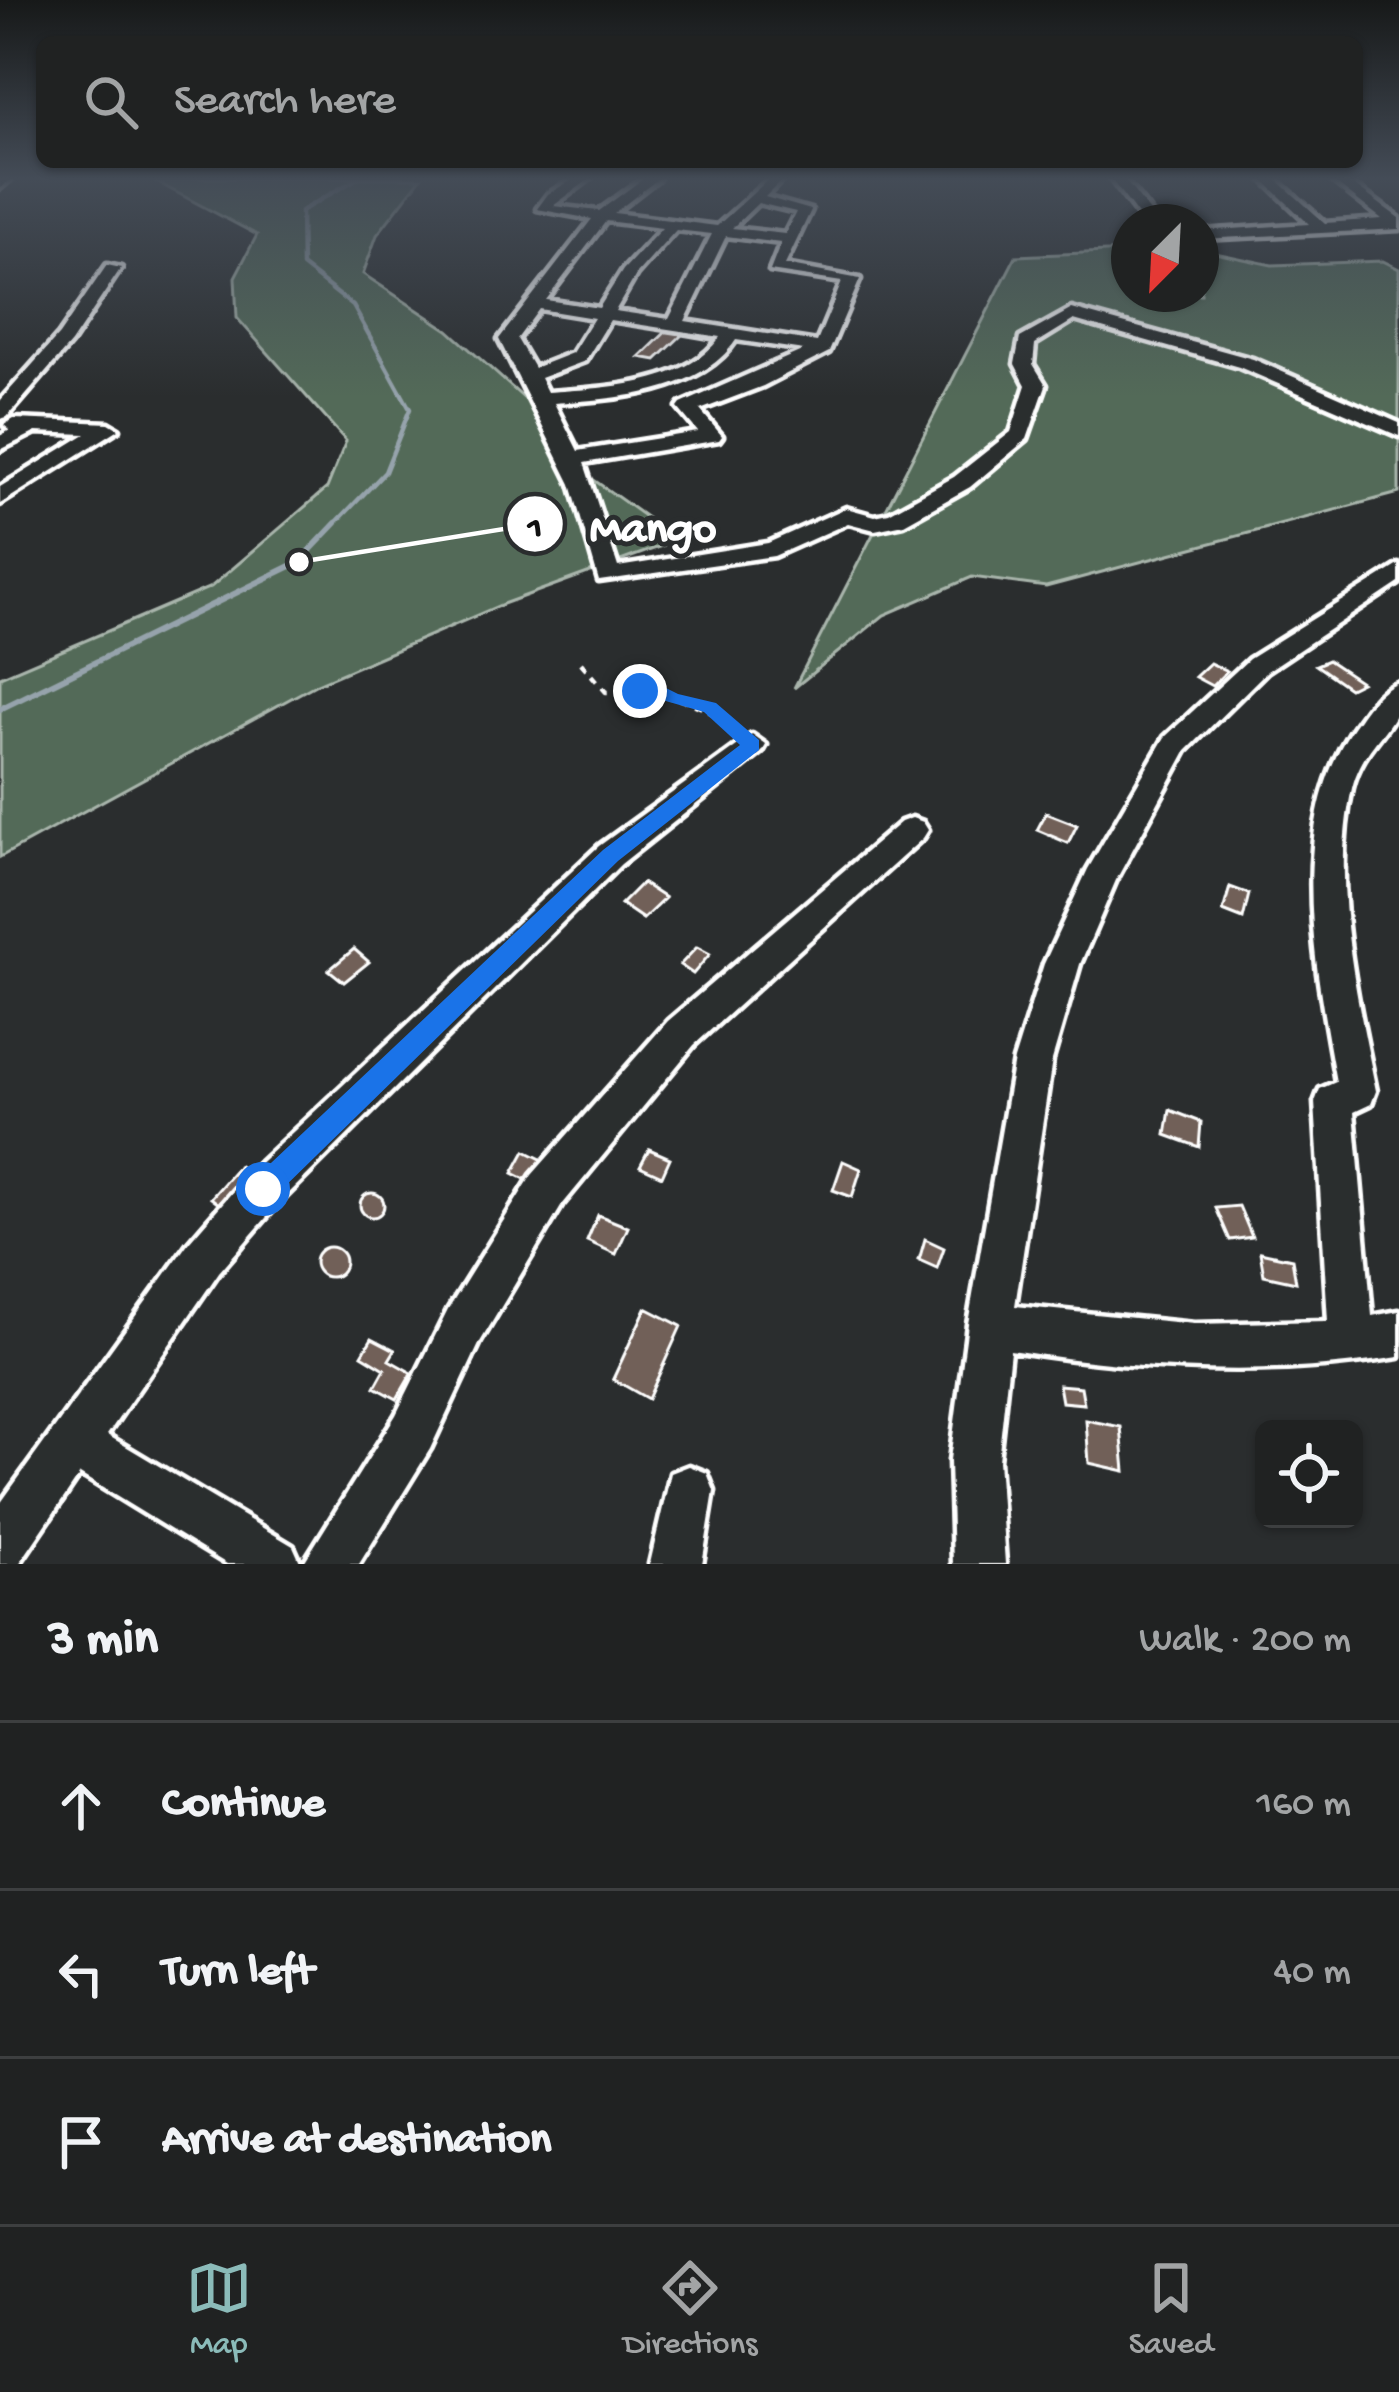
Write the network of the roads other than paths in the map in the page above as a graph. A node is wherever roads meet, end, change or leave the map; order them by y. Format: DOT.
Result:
graph roads {
  1 [pos="577,251"];
  2 [pos="647,251"];
  3 [pos="711,251"];
  4 [pos="783,251"];
  5 [pos="113,268"];
  6 [pos="538,304"];
  7 [pos="608,313"];
  8 [pos="676,322"];
  9 [pos="734,332"];
  10 [pos="823,348"];
  11 [pos="529,376"];
  12 [pos="544,398"];
  13 [pos="0,413"];
  14 [pos="0,425"];
  15 [pos="32,426"];
  16 [pos="1399,430"];
  17 [pos="0,444"];
  18 [pos="569,459"];
  19 [pos="0,497"];
  20 [pos="1399,572"];
  21 [pos="1399,691"];
  22 [pos="752,745"];
  23 [pos="912,830"];
  24 [pos="990,1324"];
  25 [pos="1399,1334"];
  26 [pos="1352,1344"];
  27 [pos="76,1444"];
  28 [pos="689,1491"];
  29 [pos="0,1547"];
  30 [pos="275,1564"];
  31 [pos="329,1564"];
  32 [pos="676,1564"];
  33 [pos="979,1564"];
  1 -- 6 [label="street"];
  2 -- 7 [label="street"];
  3 -- 8 [label="street"];
  4 -- 10 [label="street"];
  5 -- 13 [label="street"];
  6 -- 7 [label="street"];
  6 -- 11 [label="street"];
  7 -- 8 [label="street"];
  7 -- 11 [label="street"];
  8 -- 9 [label="street"];
  9 -- 10 [label="street"];
  9 -- 12 [label="street"];
  10 -- 18 [label="street"];
  11 -- 12 [label="street"];
  12 -- 18 [label="street"];
  14 -- 15 [label="street"];
  15 -- 17 [label="street"];
  15 -- 19 [label="street"];
  16 -- 18 [label="street"];
  20 -- 24 [label="street"];
  21 -- 26 [label="street"];
  22 -- 27 [label="street"];
  23 -- 31 [label="street"];
  24 -- 26 [label="street"];
  24 -- 33 [label="street"];
  25 -- 26 [label="street"];
  27 -- 29 [label="street"];
  27 -- 30 [label="street"];
  28 -- 32 [label="street"];
}
